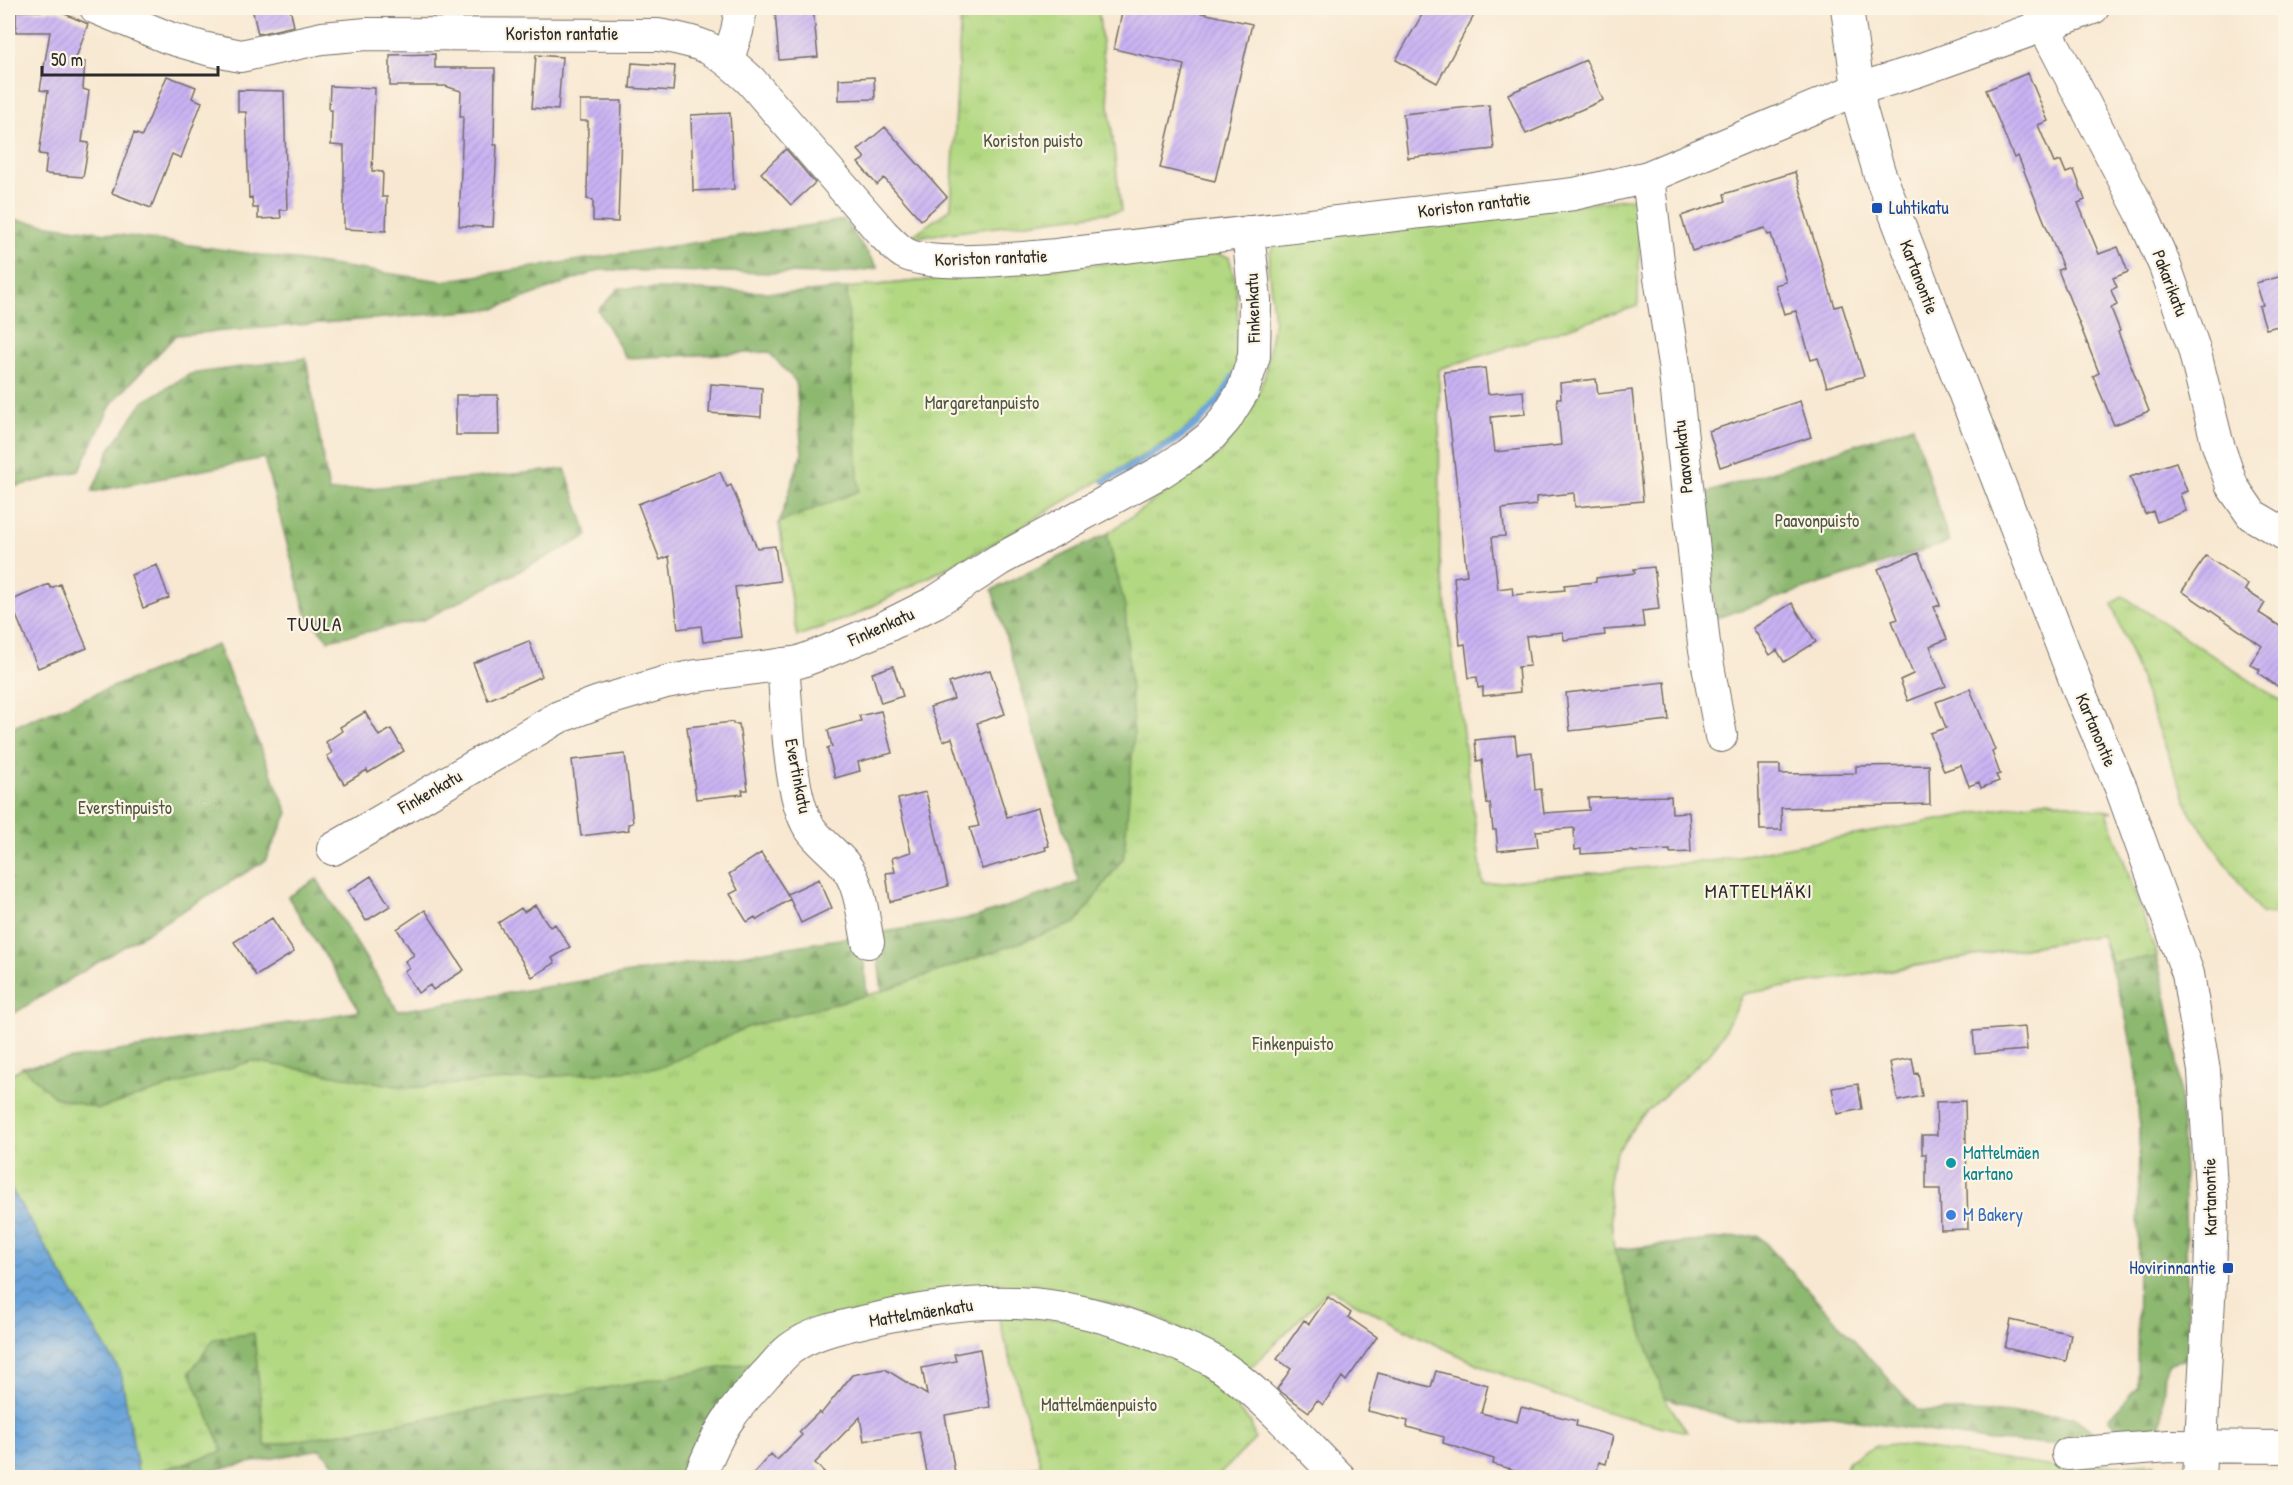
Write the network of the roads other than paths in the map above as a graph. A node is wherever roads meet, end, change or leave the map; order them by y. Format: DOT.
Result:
graph roads {
  1 [pos="96,8"];
  2 [pos="741,8"];
  3 [pos="1847,8"];
  4 [pos="2093,8"];
  5 [pos="2042,16"];
  6 [pos="493,21"];
  7 [pos="728,59"];
  8 [pos="1858,88"];
  9 [pos="1648,177"];
  10 [pos="1248,232"];
  11 [pos="2286,534"];
  12 [pos="783,664"];
  13 [pos="1722,736"];
  14 [pos="333,849"];
  15 [pos="868,942"];
  16 [pos="2200,1446"];
  17 [pos="2286,1447"];
  18 [pos="2068,1454"];
  19 [pos="699,1478"];
  20 [pos="1340,1478"];
  21 [pos="2199,1478"];
  1 -- 6 [label="street, Koriston rantatie"];
  2 -- 7 [label="street"];
  3 -- 8 [label="street, Kartanontie"];
  4 -- 5 [label="street"];
  5 -- 8 [label="street"];
  5 -- 11 [label="street, Pakarikatu"];
  6 -- 7 [label="street, Koriston rantatie"];
  7 -- 10 [label="street, Koriston rantatie"];
  8 -- 9 [label="street, Koriston rantatie"];
  8 -- 16 [label="street, Kartanontie"];
  9 -- 10 [label="street, Koriston rantatie"];
  9 -- 13 [label="street, Paavonkatu"];
  10 -- 12 [label="street, Finkenkatu"];
  12 -- 14 [label="street, Finkenkatu"];
  12 -- 15 [label="street, Evertinkatu"];
  16 -- 17 [label="street"];
  16 -- 18 [label="street"];
  16 -- 21 [label="street, Kartanontie"];
  19 -- 20 [label="street, Mattelmäenkatu"];
}
